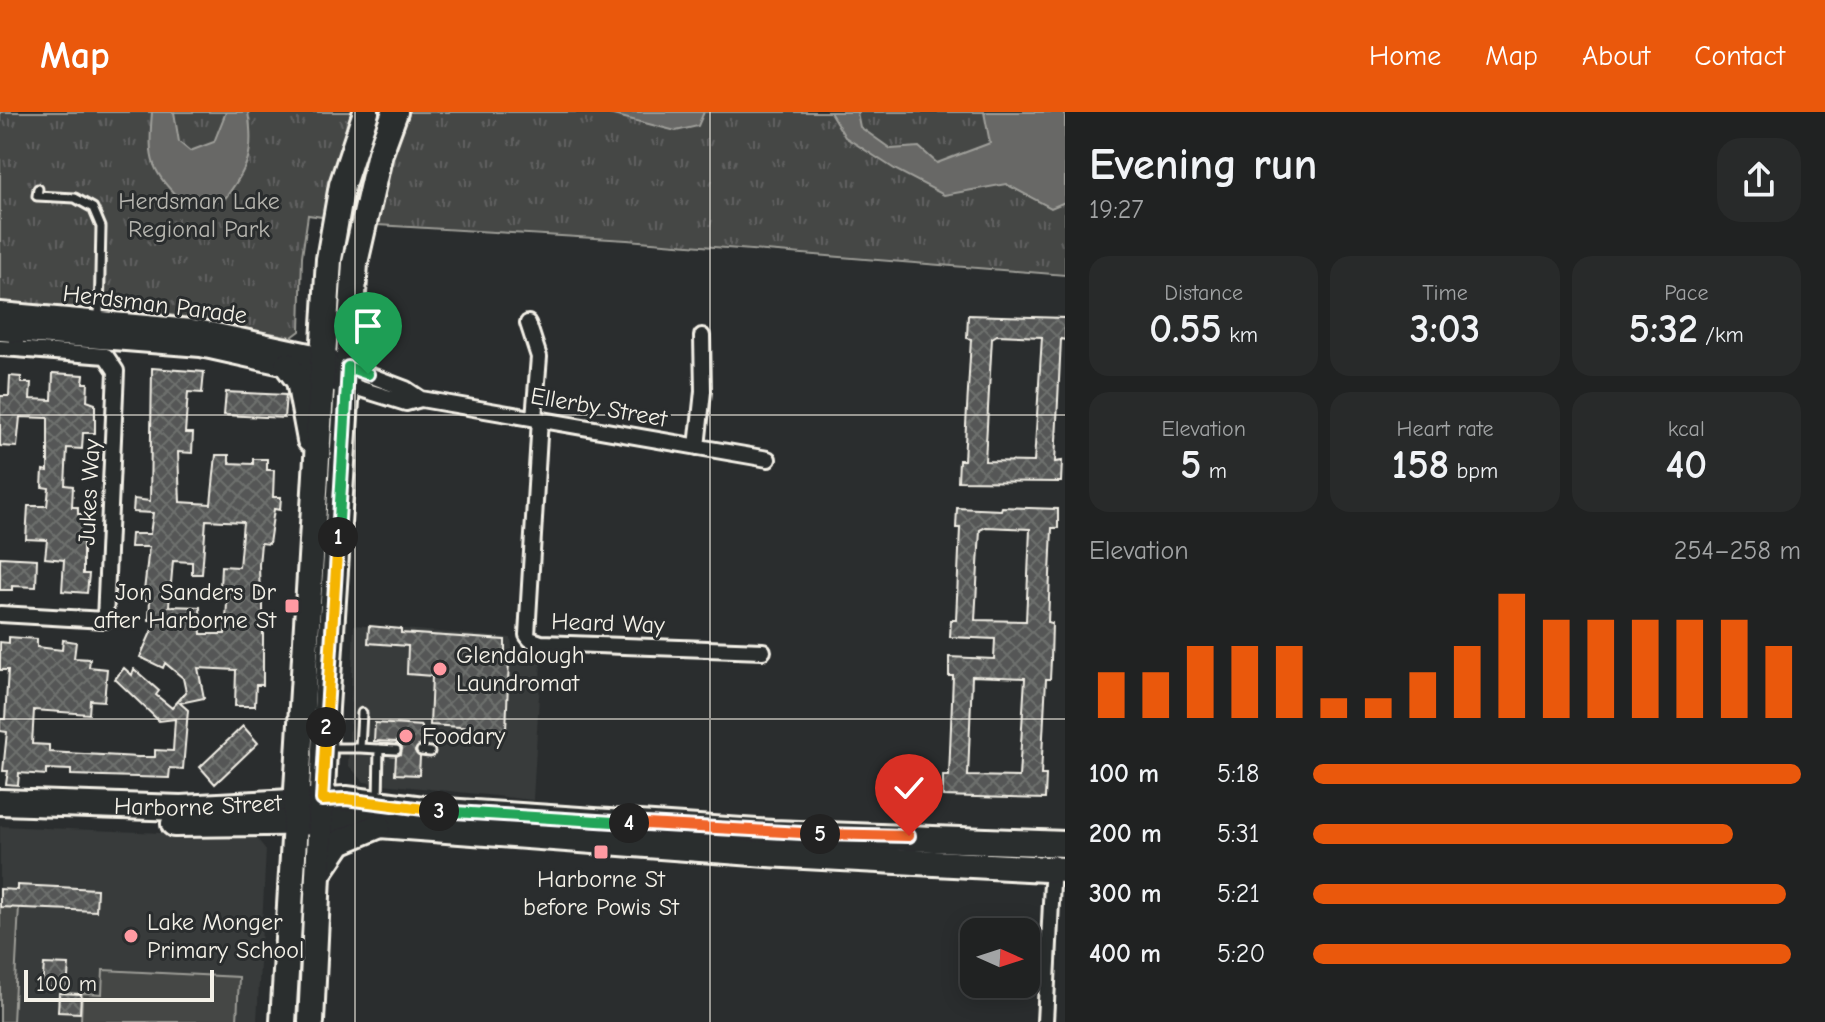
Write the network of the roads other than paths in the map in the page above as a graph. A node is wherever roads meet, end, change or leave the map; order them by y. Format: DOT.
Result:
graph roads {
  1 [pos="366,112"];
  2 [pos="395,112"];
  3 [pos="380,153"];
  4 [pos="38,189"];
  5 [pos="336,219"];
  6 [pos="528,323"];
  7 [pos="10,328"];
  8 [pos="98,329"];
  9 [pos="702,336"];
  10 [pos="0,348"];
  11 [pos="287,365"];
  12 [pos="324,367"];
  13 [pos="348,376"];
  14 [pos="537,418"];
  15 [pos="697,447"];
  16 [pos="768,459"];
  17 [pos="316,486"];
  18 [pos="0,614"];
  19 [pos="763,651"];
  20 [pos="362,713"];
  21 [pos="325,748"];
  22 [pos="360,748"];
  23 [pos="379,749"];
  24 [pos="396,750"];
  25 [pos="0,802"];
  26 [pos="294,811"];
  27 [pos="322,811"];
  28 [pos="379,814"];
  29 [pos="0,815"];
  30 [pos="253,823"];
  31 [pos="909,836"];
  32 [pos="1059,844"];
  33 [pos="908,862"];
  34 [pos="1059,869"];
  35 [pos="318,876"];
  36 [pos="289,912"];
  37 [pos="283,1022"];
  38 [pos="311,1022"];
  39 [pos="1045,1022"];
  1 -- 5 [label="main road"];
  2 -- 3 [label="main road"];
  3 -- 5 [label="main road"];
  3 -- 13 [label="main road"];
  4 -- 8 [label="lane"];
  5 -- 12 [label="main road"];
  6 -- 14 [label="street"];
  7 -- 8 [label="main road, Herdsman Parade"];
  7 -- 10 [label="street"];
  7 -- 18 [label="street, Jukes Way"];
  8 -- 11 [label="main road, Herdsman Parade"];
  8 -- 12 [label="main road, Herdsman Parade"];
  9 -- 15 [label="street"];
  11 -- 12 [label="main road, Herdsman Parade"];
  11 -- 17 [label="main road"];
  12 -- 13 [label="main road, Herdsman Parade"];
  12 -- 17 [label="main road"];
  13 -- 14 [label="street, Ellerby Street"];
  13 -- 21 [label="main road"];
  14 -- 15 [label="street, Ellerby Street"];
  14 -- 19 [label="street, Heard Way"];
  15 -- 16 [label="street, Ellerby Street"];
  17 -- 26 [label="main road"];
  20 -- 22 [label="lane"];
  21 -- 22 [label="lane"];
  21 -- 27 [label="main road"];
  22 -- 23 [label="lane"];
  23 -- 24 [label="lane"];
  23 -- 28 [label="lane"];
  25 -- 26 [label="main road, Harborne Street"];
  26 -- 27 [label="main road, Harborne Street"];
  26 -- 30 [label="main road, Harborne Street"];
  26 -- 36 [label="main road"];
  27 -- 28 [label="main road, Harborne Street"];
  27 -- 35 [label="main road"];
  28 -- 31 [label="main road, Harborne Street"];
  28 -- 33 [label="main road, Harborne Street"];
  28 -- 35 [label="main road"];
  29 -- 30 [label="main road, Harborne Street"];
  30 -- 36 [label="main road"];
  31 -- 32 [label="main road, Harborne Street"];
  31 -- 33 [label="main road"];
  32 -- 34 [label="street"];
  33 -- 34 [label="main road, Harborne Street"];
  34 -- 39 [label="street"];
  35 -- 38 [label="main road"];
  36 -- 37 [label="main road"];
}
